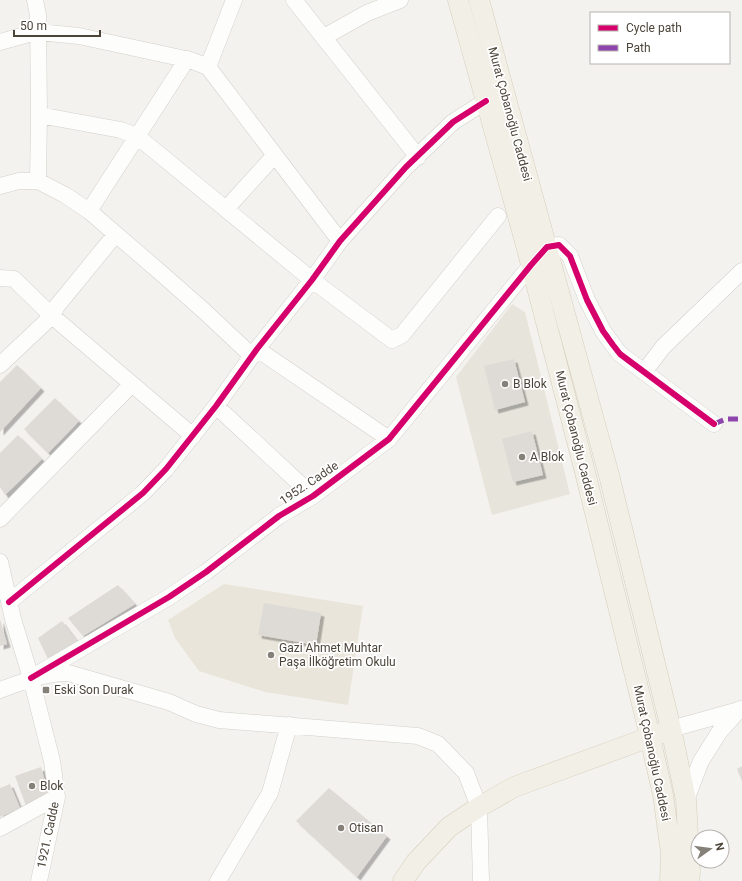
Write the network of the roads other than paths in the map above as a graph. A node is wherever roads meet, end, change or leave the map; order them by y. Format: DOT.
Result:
graph roads {
  1 [pos="35,0"];
  2 [pos="234,0"];
  3 [pos="294,0"];
  4 [pos="400,0"];
  5 [pos="458,0"];
  6 [pos="479,0"];
  7 [pos="38,32"];
  8 [pos="324,37"];
  9 [pos="0,42"];
  10 [pos="187,59"];
  11 [pos="208,67"];
  12 [pos="486,101"];
  13 [pos="39,115"];
  14 [pos="138,137"];
  15 [pos="274,156"];
  16 [pos="418,157"];
  17 [pos="38,181"];
  18 [pos="0,186"];
  19 [pos="226,209"];
  20 [pos="89,212"];
  21 [pos="498,216"];
  22 [pos="115,235"];
  23 [pos="340,241"];
  24 [pos="547,247"];
  25 [pos="531,265"];
  26 [pos="741,275"];
  27 [pos="0,278"];
  28 [pos="312,280"];
  29 [pos="52,316"];
  30 [pos="254,352"];
  31 [pos="0,365"];
  32 [pos="644,372"];
  33 [pos="132,384"];
  34 [pos="216,406"];
  35 [pos="714,424"];
  36 [pos="193,436"];
  37 [pos="389,439"];
  38 [pos="313,496"];
  39 [pos="0,519"];
  40 [pos="0,562"];
  41 [pos="9,602"];
  42 [pos="31,678"];
  43 [pos="0,690"];
  44 [pos="741,709"];
  45 [pos="289,725"];
  46 [pos="671,729"];
  47 [pos="650,737"];
  48 [pos="57,797"];
  49 [pos="686,800"];
  50 [pos="479,807"];
  51 [pos="0,828"];
  52 [pos="39,881"];
  53 [pos="218,881"];
  54 [pos="403,881"];
  55 [pos="481,881"];
  56 [pos="670,881"];
  57 [pos="689,881"];
  1 -- 7 [label="street"];
  2 -- 11 [label="street"];
  3 -- 8 [label="street"];
  4 -- 8 [label="street"];
  5 -- 12 [label="main road, Murat Çobanoğlu Caddesi"];
  6 -- 24 [label="main road, Murat Çobanoğlu Caddesi"];
  7 -- 9 [label="street"];
  7 -- 10 [label="street"];
  7 -- 13 [label="street"];
  8 -- 16 [label="street"];
  10 -- 11 [label="street"];
  10 -- 14 [label="street"];
  11 -- 15 [label="street"];
  12 -- 16 [label="street"];
  12 -- 25 [label="main road, Murat Çobanoğlu Caddesi"];
  13 -- 14 [label="street"];
  13 -- 17 [label="street"];
  14 -- 19 [label="street"];
  14 -- 20 [label="street"];
  15 -- 19 [label="street"];
  15 -- 23 [label="street"];
  16 -- 23 [label="street"];
  17 -- 18 [label="street"];
  17 -- 20 [label="street"];
  19 -- 28 [label="street"];
  20 -- 22 [label="street"];
  21 -- 28 [label="street"];
  22 -- 29 [label="street"];
  22 -- 30 [label="street"];
  23 -- 28 [label="street"];
  24 -- 25 [label="street, 1952. Cadde"];
  24 -- 32 [label="street"];
  24 -- 46 [label="main road, Murat Çobanoğlu Caddesi"];
  25 -- 37 [label="street, 1952. Cadde"];
  25 -- 47 [label="main road, Murat Çobanoğlu Caddesi"];
  26 -- 32 [label="street"];
  27 -- 29 [label="street"];
  28 -- 30 [label="street"];
  29 -- 31 [label="street"];
  29 -- 33 [label="street"];
  30 -- 34 [label="street"];
  30 -- 37 [label="street"];
  32 -- 35 [label="street"];
  33 -- 36 [label="street"];
  33 -- 39 [label="street"];
  34 -- 36 [label="street"];
  34 -- 38 [label="street"];
  36 -- 41 [label="street"];
  37 -- 38 [label="street, 1952. Cadde"];
  38 -- 42 [label="street, 1952. Cadde"];
  40 -- 41 [label="street"];
  41 -- 42 [label="street"];
  42 -- 43 [label="street"];
  42 -- 45 [label="street"];
  42 -- 48 [label="street, 1921. Cadde"];
  44 -- 46 [label="street"];
  44 -- 49 [label="street"];
  45 -- 50 [label="street"];
  45 -- 53 [label="street"];
  46 -- 47 [label="main road"];
  46 -- 49 [label="main road, Murat Çobanoğlu Caddesi"];
  47 -- 50 [label="main road"];
  47 -- 56 [label="main road, Murat Çobanoğlu Caddesi"];
  48 -- 51 [label="street"];
  48 -- 52 [label="street, 1921. Cadde"];
  49 -- 57 [label="main road, Murat Çobanoğlu Caddesi"];
  50 -- 54 [label="main road"];
  50 -- 55 [label="street"];
}
